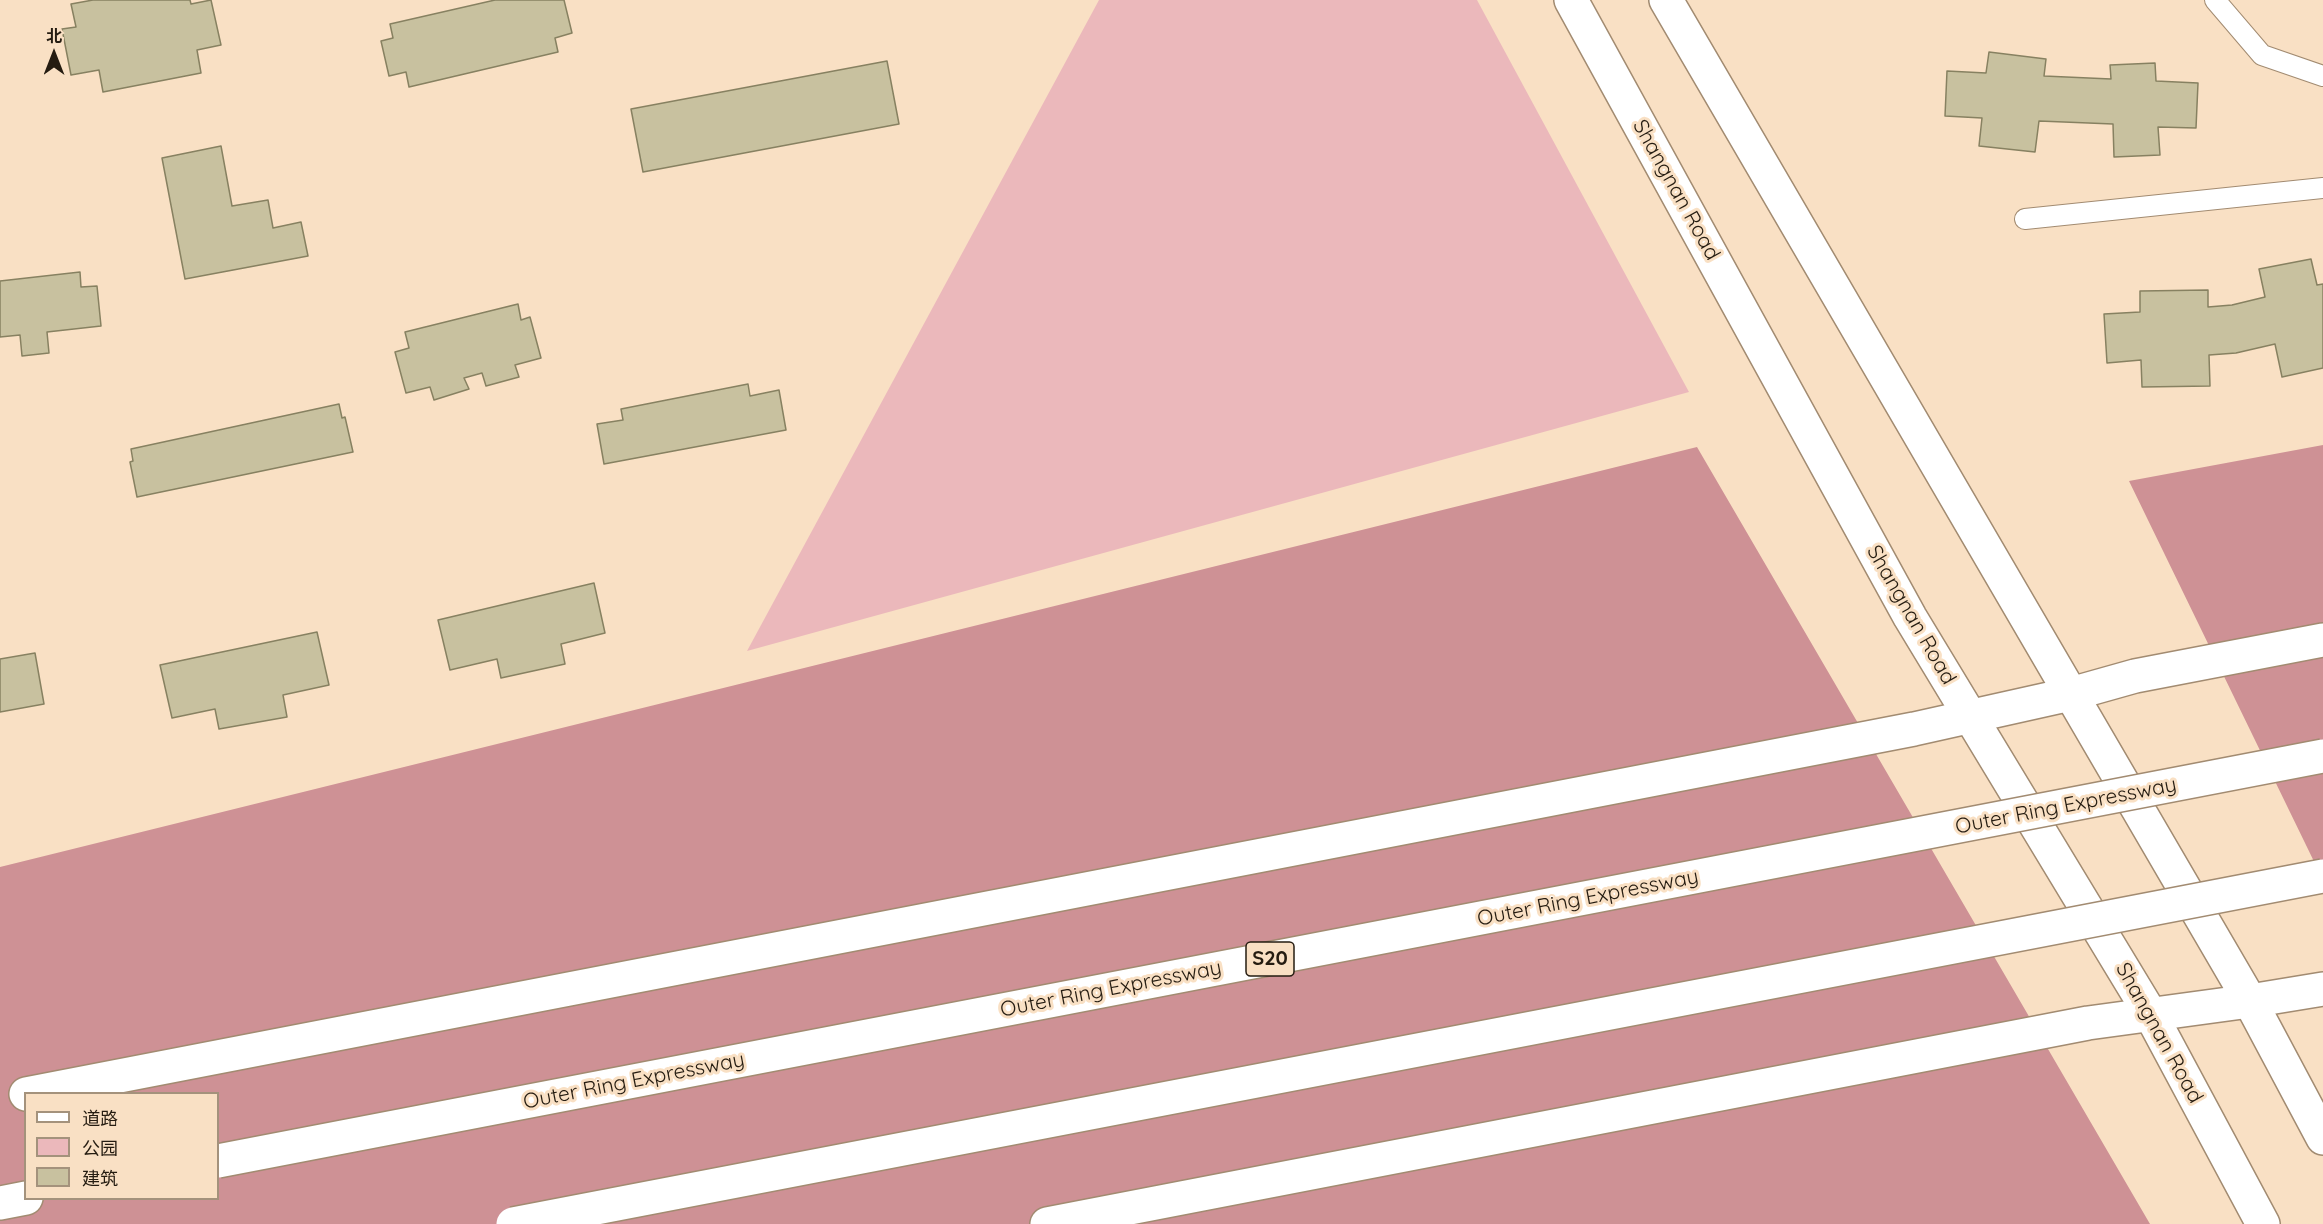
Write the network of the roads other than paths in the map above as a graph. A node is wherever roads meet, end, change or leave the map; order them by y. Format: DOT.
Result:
graph roads {
  1 [pos="1571,0"];
  2 [pos="1666,0"];
  3 [pos="2215,0"];
  4 [pos="2323,76"];
  5 [pos="2323,188"];
  6 [pos="2025,219"];
  7 [pos="2323,640"];
  8 [pos="2071,694"];
  9 [pos="1970,717"];
  10 [pos="2323,756"];
  11 [pos="2323,876"];
  12 [pos="2323,989"];
  13 [pos="2250,1001"];
  14 [pos="2151,1016"];
  15 [pos="36,1092"];
  16 [pos="24,1094"];
  17 [pos="0,1099"];
  18 [pos="2323,1138"];
  19 [pos="219,1161"];
  20 [pos="24,1198"];
  21 [pos="0,1203"];
  22 [pos="513,1224"];
  23 [pos="1047,1224"];
  24 [pos="2263,1224"];
  1 -- 9 [label="main road, Shangnan Road"];
  2 -- 8 [label="main road"];
  3 -- 4 [label="lane"];
  5 -- 6 [label="lane"];
  7 -- 8 [label="main road"];
  8 -- 9 [label="main road"];
  8 -- 13 [label="main road"];
  9 -- 14 [label="main road, Shangnan Road"];
  9 -- 15 [label="main road"];
  10 -- 19 [label="main road, Outer Ring Expressway / S20, bridge"];
  11 -- 22 [label="main road, bridge"];
  12 -- 13 [label="main road"];
  13 -- 14 [label="main road"];
  13 -- 18 [label="main road"];
  14 -- 23 [label="main road"];
  14 -- 24 [label="main road, Shangnan Road"];
  16 -- 17 [label="main road"];
  20 -- 21 [label="main road"];
}
